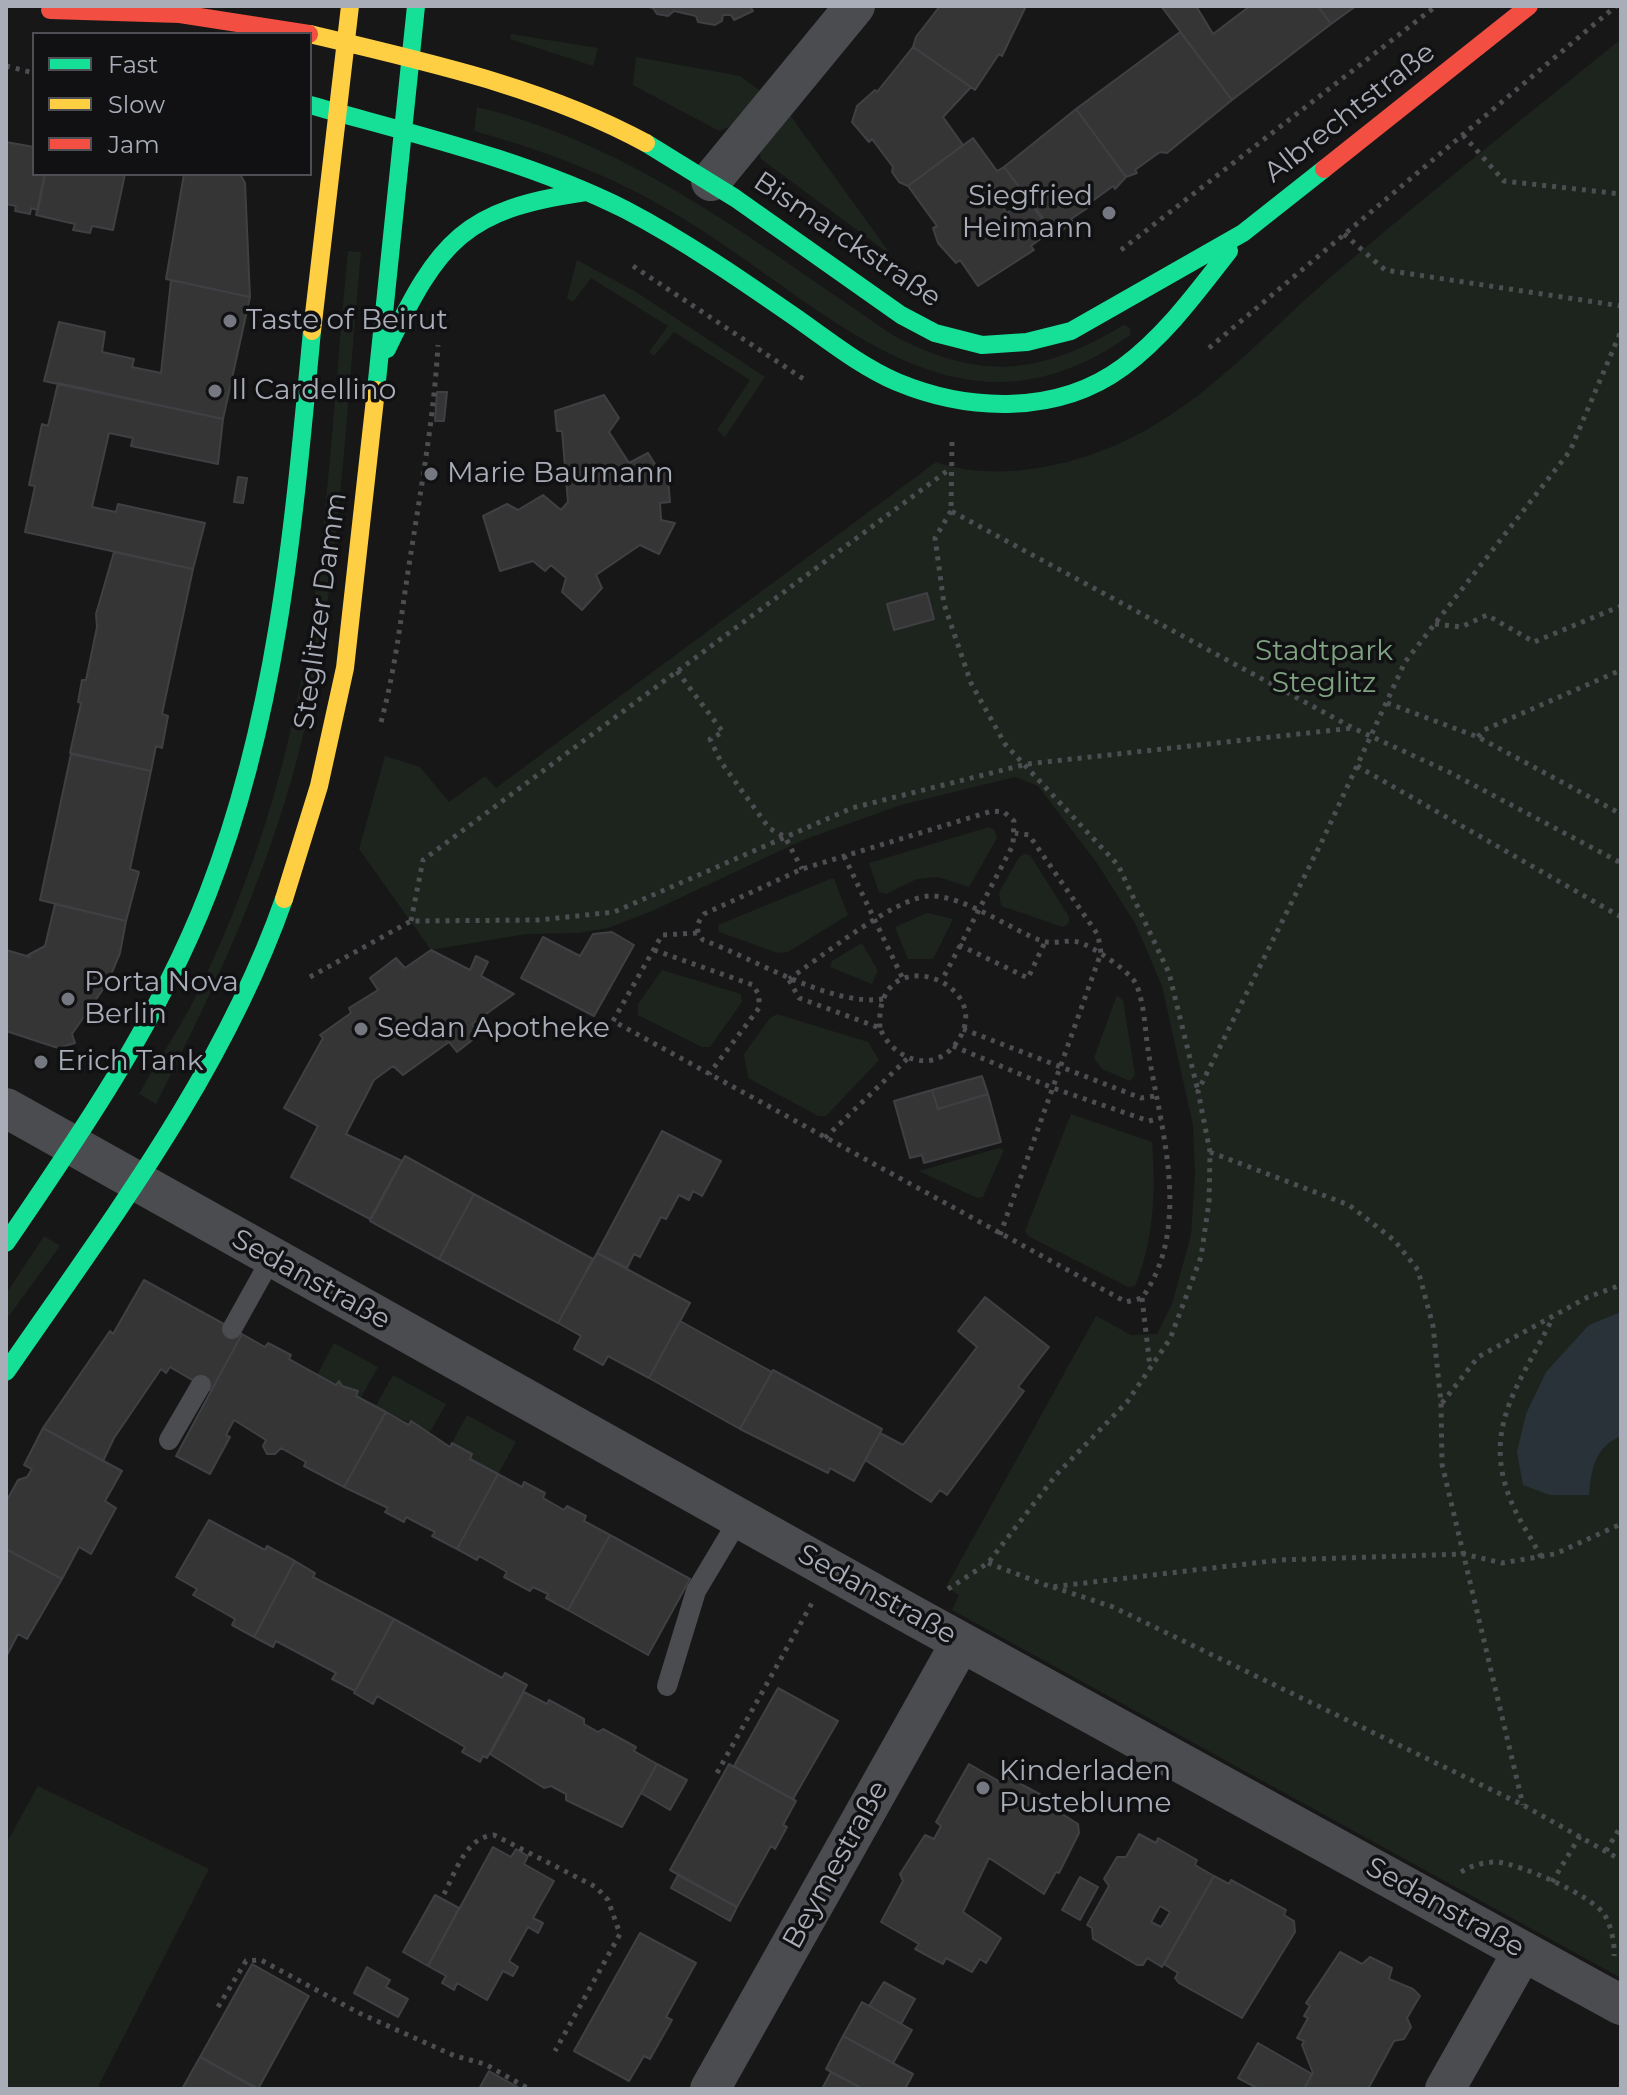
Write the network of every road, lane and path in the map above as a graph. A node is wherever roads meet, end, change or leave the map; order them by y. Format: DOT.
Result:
graph roads {
  1 [pos="27,6"];
  2 [pos="350,6"];
  3 [pos="416,6"];
  4 [pos="855,6"];
  5 [pos="1436,6"];
  6 [pos="1529,6"];
  7 [pos="1616,6"];
  8 [pos="50,10"];
  9 [pos="98,29"];
  10 [pos="302,32"];
  11 [pos="312,35"];
  12 [pos="345,43"];
  13 [pos="409,58"];
  14 [pos="6,66"];
  15 [pos="32,72"];
  16 [pos="312,106"];
  17 [pos="335,112"];
  18 [pos="401,132"];
  19 [pos="1463,135"];
  20 [pos="711,181"];
  21 [pos="588,192"];
  22 [pos="1621,194"];
  23 [pos="1243,233"];
  24 [pos="1344,234"];
  25 [pos="1108,260"];
  26 [pos="1621,306"];
  27 [pos="1621,331"];
  28 [pos="1198,358"];
  29 [pos="376,377"];
  30 [pos="435,378"];
  31 [pos="964,443"];
  32 [pos="428,448"];
  33 [pos="951,468"];
  34 [pos="951,511"];
  35 [pos="1621,606"];
  36 [pos="1434,624"];
  37 [pos="1621,670"];
  38 [pos="677,671"];
  39 [pos="1387,703"];
  40 [pos="1353,728"];
  41 [pos="1371,736"];
  42 [pos="1478,737"];
  43 [pos="1027,764"];
  44 [pos="1357,766"];
  45 [pos="1621,814"];
  46 [pos="1015,833"];
  47 [pos="785,837"];
  48 [pos="844,856"];
  49 [pos="1621,863"];
  50 [pos="802,869"];
  51 [pos="976,911"];
  52 [pos="1621,917"];
  53 [pos="875,920"];
  54 [pos="411,921"];
  55 [pos="697,933"];
  56 [pos="1045,942"];
  57 [pos="959,945"];
  58 [pos="654,950"];
  59 [pos="1101,953"];
  60 [pos="310,977"];
  61 [pos="789,979"];
  62 [pos="903,979"];
  63 [pos="942,980"];
  64 [pos="883,999"];
  65 [pos="880,1028"];
  66 [pos="963,1029"];
  67 [pos="953,1046"];
  68 [pos="908,1058"];
  69 [pos="1060,1069"];
  70 [pos="709,1074"];
  71 [pos="1053,1088"];
  72 [pos="1198,1091"];
  73 [pos="1156,1096"];
  74 [pos="6,1108"];
  75 [pos="1161,1118"];
  76 [pos="825,1138"];
  77 [pos="71,1145"];
  78 [pos="1210,1152"];
  79 [pos="135,1182"];
  80 [pos="1000,1235"];
  81 [pos="6,1243"];
  82 [pos="271,1259"];
  83 [pos="1621,1285"];
  84 [pos="1142,1298"];
  85 [pos="1553,1317"];
  86 [pos="232,1329"];
  87 [pos="1150,1367"];
  88 [pos="6,1372"];
  89 [pos="201,1385"];
  90 [pos="1441,1403"];
  91 [pos="169,1440"];
  92 [pos="739,1519"];
  93 [pos="1621,1524"];
  94 [pos="1464,1554"];
  95 [pos="1541,1557"];
  96 [pos="988,1563"];
  97 [pos="1051,1587"];
  98 [pos="947,1591"];
  99 [pos="815,1598"];
  100 [pos="961,1642"];
  101 [pos="667,1686"];
  102 [pos="717,1773"];
  103 [pos="1523,1805"];
  104 [pos="1621,1826"];
  105 [pos="1580,1836"];
  106 [pos="1606,1851"];
  107 [pos="1621,1860"];
  108 [pos="1460,1873"];
  109 [pos="1552,1882"];
  110 [pos="444,1894"];
  111 [pos="1523,1951"];
  112 [pos="1613,1962"];
  113 [pos="1621,2005"];
  114 [pos="218,2007"];
  115 [pos="555,2051"];
  116 [pos="529,2089"];
  117 [pos="710,2089"];
  118 [pos="1445,2089"];
  1 -- 8 [label="street, Bismarckstraße"];
  2 -- 12 [label="street, Steglitzer Damm"];
  3 -- 13 [label="street, Steglitzer Damm"];
  4 -- 20 [label="street"];
  5 -- 25 [label="path"];
  6 -- 23 [label="street, Albrechtstraße"];
  7 -- 19 [label="path"];
  8 -- 9 [label="street, Bismarckstraße"];
  8 -- 10 [label="street, Bismarckstraße"];
  11 -- 12 [label="street, Bismarckstraße"];
  12 -- 13 [label="street, Bismarckstraße"];
  12 -- 17 [label="street, Steglitzer Damm"];
  13 -- 18 [label="street, Steglitzer Damm"];
  13 -- 20 [label="street, Bismarckstraße"];
  14 -- 15 [label="path"];
  16 -- 17 [label="street"];
  17 -- 18 [label="street"];
  17 -- 77 [label="street, Steglitzer Damm"];
  18 -- 21 [label="street"];
  18 -- 29 [label="street, Steglitzer Damm"];
  19 -- 22 [label="path"];
  19 -- 24 [label="path"];
  20 -- 23 [label="street, Bismarckstraße"];
  21 -- 23 [label="street"];
  21 -- 29 [label="street"];
  24 -- 26 [label="path"];
  24 -- 28 [label="path"];
  27 -- 36 [label="path"];
  29 -- 79 [label="street, Steglitzer Damm"];
  30 -- 32 [label="path"];
  31 -- 33 [label="path"];
  33 -- 34 [label="path"];
  33 -- 38 [label="path"];
  34 -- 40 [label="path"];
  34 -- 43 [label="path"];
  35 -- 36 [label="path"];
  36 -- 39 [label="path"];
  37 -- 42 [label="path"];
  38 -- 47 [label="path"];
  38 -- 54 [label="path"];
  39 -- 41 [label="path"];
  39 -- 42 [label="path"];
  40 -- 41 [label="path"];
  40 -- 43 [label="path"];
  41 -- 44 [label="path"];
  41 -- 49 [label="path"];
  42 -- 45 [label="path"];
  43 -- 47 [label="path"];
  43 -- 72 [label="path"];
  44 -- 52 [label="path"];
  44 -- 72 [label="path"];
  46 -- 48 [label="path"];
  46 -- 51 [label="path"];
  46 -- 59 [label="path"];
  47 -- 50 [label="path"];
  47 -- 54 [label="path"];
  48 -- 50 [label="path"];
  48 -- 53 [label="path"];
  50 -- 55 [label="path"];
  51 -- 53 [label="path"];
  51 -- 56 [label="path"];
  51 -- 57 [label="path"];
  53 -- 61 [label="path"];
  53 -- 62 [label="path"];
  54 -- 60 [label="path"];
  55 -- 58 [label="path"];
  55 -- 61 [label="path"];
  56 -- 57 [label="path"];
  56 -- 59 [label="path"];
  57 -- 63 [label="path"];
  58 -- 70 [label="path"];
  58 -- 70 [label="path"];
  59 -- 69 [label="path"];
  59 -- 73 [label="path"];
  61 -- 64 [label="path"];
  61 -- 65 [label="path"];
  62 -- 63 [label="path"];
  62 -- 64 [label="path"];
  63 -- 66 [label="path"];
  64 -- 65 [label="path"];
  65 -- 68 [label="path"];
  66 -- 67 [label="path"];
  66 -- 69 [label="path"];
  67 -- 68 [label="path"];
  67 -- 71 [label="path"];
  68 -- 76 [label="path"];
  69 -- 71 [label="path"];
  69 -- 73 [label="path"];
  70 -- 76 [label="path"];
  71 -- 75 [label="path"];
  71 -- 80 [label="path"];
  72 -- 78 [label="path"];
  73 -- 75 [label="path"];
  74 -- 77 [label="street, Sedanstraße"];
  75 -- 84 [label="path"];
  76 -- 80 [label="path"];
  77 -- 79 [label="street, Sedanstraße"];
  77 -- 81 [label="street"];
  78 -- 87 [label="path"];
  78 -- 90 [label="path"];
  79 -- 82 [label="street, Sedanstraße"];
  79 -- 88 [label="street"];
  80 -- 84 [label="path"];
  82 -- 86 [label="lane"];
  82 -- 92 [label="street, Sedanstraße"];
  83 -- 85 [label="path"];
  84 -- 87 [label="path"];
  85 -- 90 [label="path"];
  85 -- 95 [label="path"];
  87 -- 96 [label="path"];
  89 -- 91 [label="lane"];
  90 -- 94 [label="path"];
  92 -- 100 [label="street, Sedanstraße"];
  92 -- 101 [label="lane"];
  93 -- 95 [label="path"];
  94 -- 95 [label="path"];
  94 -- 97 [label="path"];
  94 -- 103 [label="path"];
  96 -- 97 [label="path"];
  96 -- 98 [label="path"];
  97 -- 103 [label="path"];
  99 -- 102 [label="path"];
  100 -- 111 [label="street, Sedanstraße"];
  100 -- 117 [label="street, Beymestraße"];
  103 -- 105 [label="path"];
  104 -- 106 [label="path"];
  105 -- 106 [label="path"];
  105 -- 109 [label="path"];
  106 -- 107 [label="path"];
  108 -- 109 [label="path"];
  109 -- 112 [label="path"];
  110 -- 115 [label="path"];
  111 -- 113 [label="street, Sedanstraße"];
  111 -- 118 [label="street"];
  114 -- 116 [label="path"];
}
